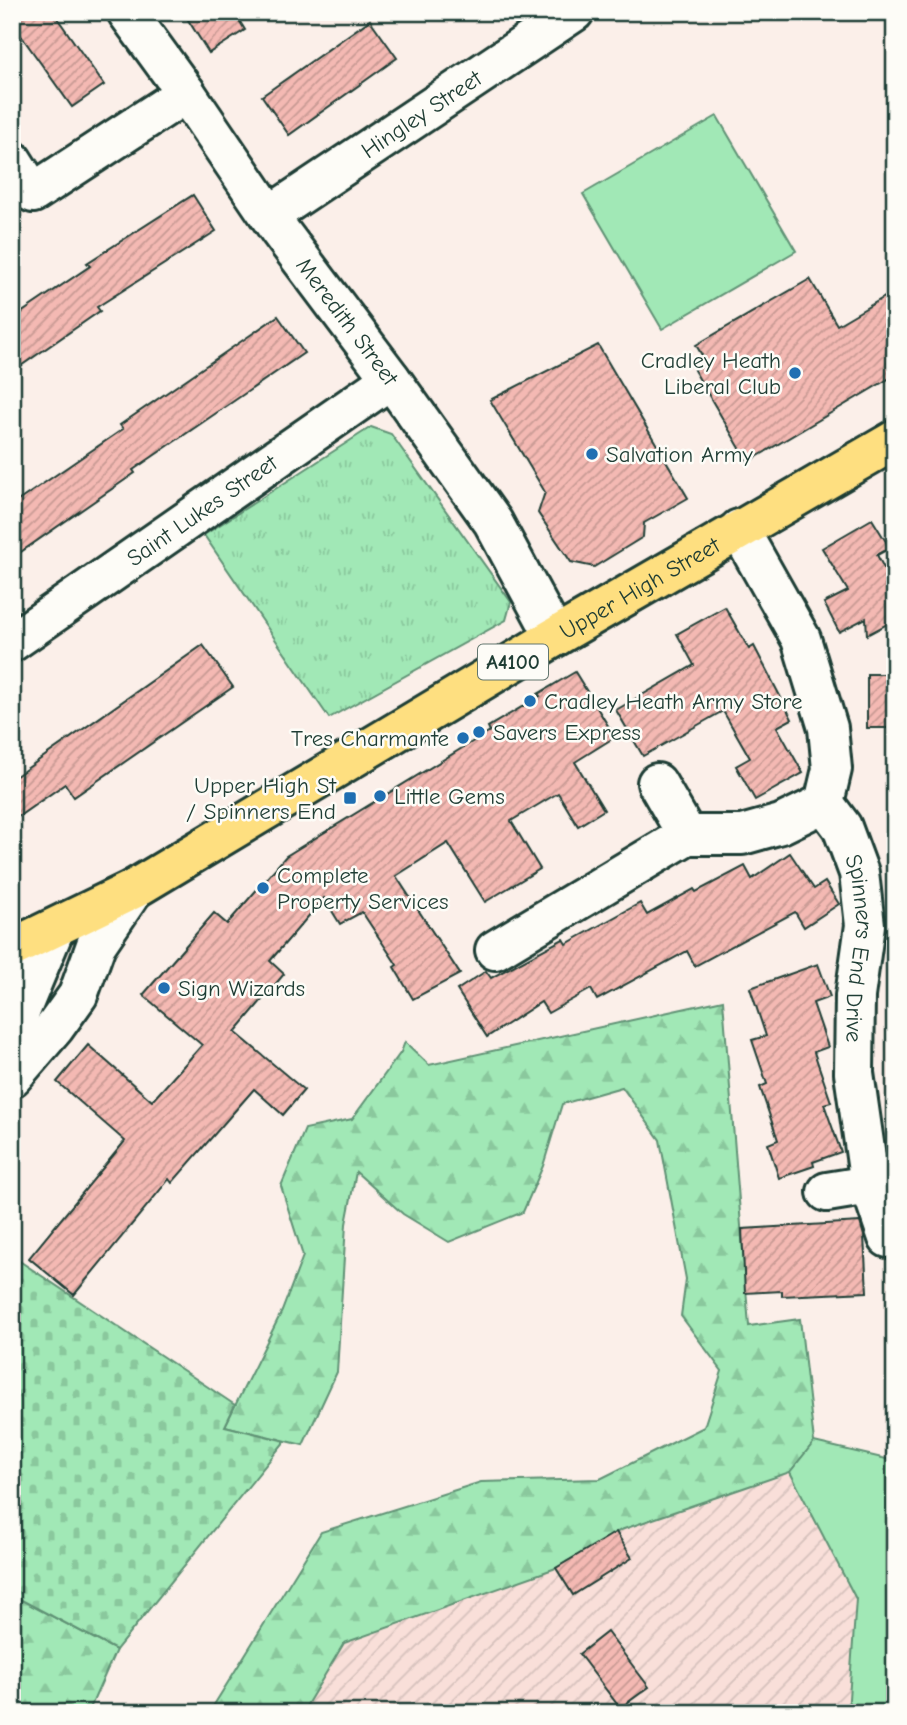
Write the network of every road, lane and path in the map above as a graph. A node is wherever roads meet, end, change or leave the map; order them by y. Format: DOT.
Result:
graph roads {
  1 [pos="127,12"];
  2 [pos="574,12"];
  3 [pos="186,93"];
  4 [pos="12,160"];
  5 [pos="270,215"];
  6 [pos="391,379"];
  7 [pos="895,440"];
  8 [pos="739,529"];
  9 [pos="555,637"];
  10 [pos="12,642"];
  11 [pos="657,783"];
  12 [pos="824,803"];
  13 [pos="687,835"];
  14 [pos="134,889"];
  15 [pos="55,928"];
  16 [pos="12,948"];
  17 [pos="495,950"];
  18 [pos="12,1031"];
  19 [pos="12,1077"];
  20 [pos="870,1185"];
  21 [pos="827,1192"];
  22 [pos="888,1238"];
  1 -- 3 [label="street, Meredith Street"];
  2 -- 5 [label="street, Hingley Street"];
  3 -- 4 [label="street"];
  3 -- 5 [label="street, Meredith Street"];
  5 -- 6 [label="street, Meredith Street"];
  6 -- 9 [label="street, Meredith Street"];
  6 -- 10 [label="street, Saint Lukes Street"];
  7 -- 8 [label="main road, Upper High Street / A4100"];
  8 -- 9 [label="main road, Upper High Street / A4100"];
  8 -- 12 [label="street"];
  9 -- 14 [label="main road, Upper High Street / A4100"];
  11 -- 13 [label="street"];
  12 -- 13 [label="street"];
  12 -- 20 [label="street, Spinners End Drive"];
  13 -- 17 [label="street"];
  14 -- 15 [label="main road, Upper High Street / A4100"];
  14 -- 19 [label="street, Upper High Street"];
  15 -- 16 [label="main road, Upper High Street / A4100"];
  15 -- 18 [label="street"];
  20 -- 21 [label="street"];
  20 -- 22 [label="street, Spinners End Drive"];
}
